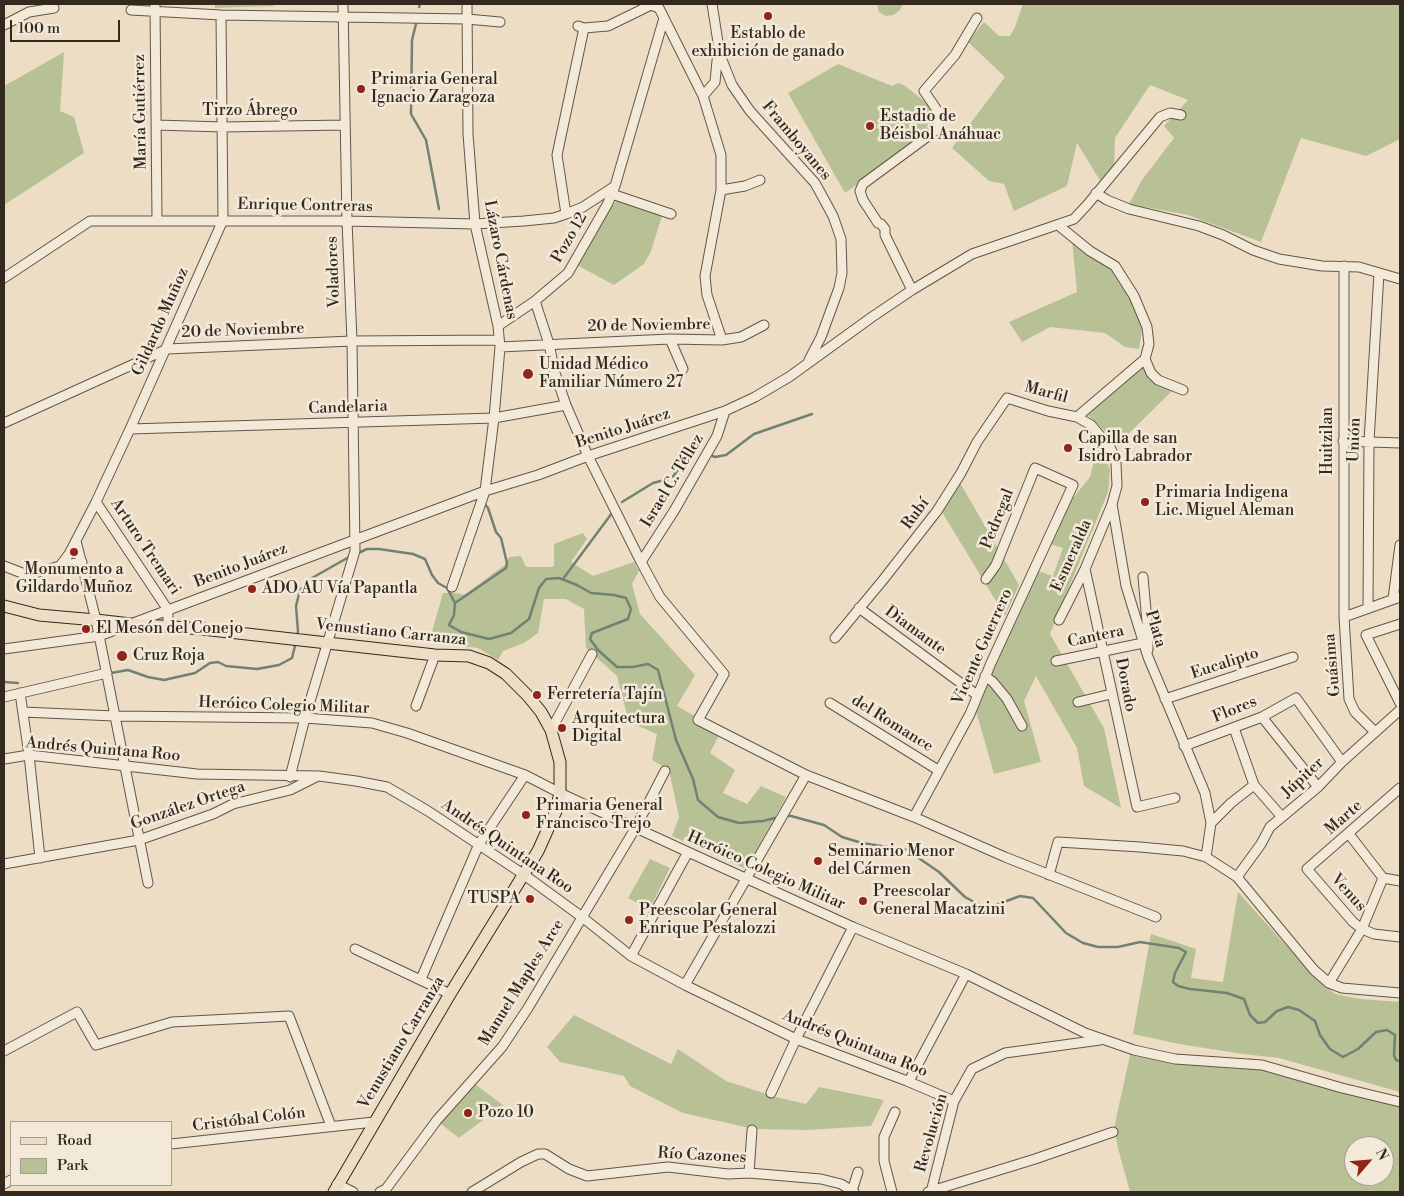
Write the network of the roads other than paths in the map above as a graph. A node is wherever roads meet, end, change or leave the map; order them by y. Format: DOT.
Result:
graph roads {
  1 [pos="343,4"];
  2 [pos="467,4"];
  3 [pos="712,4"];
  4 [pos="54,8"];
  5 [pos="155,8"];
  6 [pos="131,10"];
  7 [pos="221,15"];
  8 [pos="343,17"];
  9 [pos="664,18"];
  10 [pos="977,18"];
  11 [pos="467,19"];
  12 [pos="500,22"];
  13 [pos="4,25"];
  14 [pos="720,55"];
  15 [pos="703,96"];
  16 [pos="1181,115"];
  17 [pos="345,125"];
  18 [pos="156,126"];
  19 [pos="223,127"];
  20 [pos="760,180"];
  21 [pos="614,190"];
  22 [pos="721,190"];
  23 [pos="1096,193"];
  24 [pos="566,214"];
  25 [pos="671,214"];
  26 [pos="157,220"];
  27 [pos="223,220"];
  28 [pos="347,221"];
  29 [pos="475,224"];
  30 [pos="1058,225"];
  31 [pos="1344,266"];
  32 [pos="1379,273"];
  33 [pos="4,278"];
  34 [pos="1400,279"];
  35 [pos="912,290"];
  36 [pos="535,301"];
  37 [pos="764,325"];
  38 [pos="498,326"];
  39 [pos="670,339"];
  40 [pos="722,340"];
  41 [pos="352,341"];
  42 [pos="500,344"];
  43 [pos="549,344"];
  44 [pos="167,349"];
  45 [pos="1145,359"];
  46 [pos="808,362"];
  47 [pos="682,369"];
  48 [pos="1183,390"];
  49 [pos="1007,398"];
  50 [pos="566,405"];
  51 [pos="726,411"];
  52 [pos="1077,416"];
  53 [pos="494,418"];
  54 [pos="4,423"];
  55 [pos="353,423"];
  56 [pos="130,430"];
  57 [pos="1343,441"];
  58 [pos="1369,442"];
  59 [pos="1400,443"];
  60 [pos="588,456"];
  61 [pos="1073,485"];
  62 [pos="485,491"];
  63 [pos="96,502"];
  64 [pos="1112,504"];
  65 [pos="356,539"];
  66 [pos="76,541"];
  67 [pos="1400,545"];
  68 [pos="82,562"];
  69 [pos="641,562"];
  70 [pos="4,566"];
  71 [pos="60,566"];
  72 [pos="1084,569"];
  73 [pos="1143,577"];
  74 [pos="986,579"];
  75 [pos="452,587"];
  76 [pos="1397,598"];
  77 [pos="4,606"];
  78 [pos="859,608"];
  79 [pos="1368,608"];
  80 [pos="168,610"];
  81 [pos="1344,617"];
  82 [pos="96,620"];
  83 [pos="1059,620"];
  84 [pos="131,624"];
  85 [pos="1400,624"];
  86 [pos="171,627"];
  87 [pos="99,636"];
  88 [pos="835,638"];
  89 [pos="328,643"];
  90 [pos="1143,643"];
  91 [pos="4,649"];
  92 [pos="1103,651"];
  93 [pos="592,654"];
  94 [pos="435,655"];
  95 [pos="1293,656"];
  96 [pos="1148,657"];
  97 [pos="1056,661"];
  98 [pos="106,673"];
  99 [pos="985,676"];
  100 [pos="20,693"];
  101 [pos="1111,694"];
  102 [pos="978,695"];
  103 [pos="4,697"];
  104 [pos="1166,699"];
  105 [pos="1078,702"];
  106 [pos="830,703"];
  107 [pos="1400,703"];
  108 [pos="416,706"];
  109 [pos="1400,710"];
  110 [pos="23,712"];
  111 [pos="114,716"];
  112 [pos="1262,717"];
  113 [pos="305,718"];
  114 [pos="1022,726"];
  115 [pos="1234,728"];
  116 [pos="550,730"];
  117 [pos="1375,732"];
  118 [pos="1184,746"];
  119 [pos="29,755"];
  120 [pos="4,759"];
  121 [pos="1342,762"];
  122 [pos="124,765"];
  123 [pos="938,770"];
  124 [pos="665,771"];
  125 [pos="524,775"];
  126 [pos="806,775"];
  127 [pos="319,776"];
  128 [pos="290,777"];
  129 [pos="1254,785"];
  130 [pos="1318,787"];
  131 [pos="1400,788"];
  132 [pos="560,793"];
  133 [pos="1174,798"];
  134 [pos="1282,817"];
  135 [pos="914,818"];
  136 [pos="1211,824"];
  137 [pos="636,827"];
  138 [pos="1349,834"];
  139 [pos="139,840"];
  140 [pos="479,844"];
  141 [pos="688,852"];
  142 [pos="1206,857"];
  143 [pos="40,858"];
  144 [pos="4,864"];
  145 [pos="1307,869"];
  146 [pos="523,874"];
  147 [pos="1049,875"];
  148 [pos="1237,877"];
  149 [pos="1383,878"];
  150 [pos="747,879"];
  151 [pos="1400,880"];
  152 [pos="148,883"];
  153 [pos="582,917"];
  154 [pos="1156,917"];
  155 [pos="853,927"];
  156 [pos="1362,929"];
  157 [pos="1400,937"];
  158 [pos="355,949"];
  159 [pos="631,956"];
  160 [pos="966,974"];
  161 [pos="421,979"];
  162 [pos="1329,983"];
  163 [pos="685,985"];
  164 [pos="1400,993"];
  165 [pos="450,994"];
  166 [pos="796,1039"];
  167 [pos="1103,1039"];
  168 [pos="4,1051"];
  169 [pos="909,1081"];
  170 [pos="771,1093"];
  171 [pos="954,1101"];
  172 [pos="1400,1102"];
  173 [pos="895,1112"];
  174 [pos="374,1122"];
  175 [pos="331,1126"];
  176 [pos="752,1130"];
  177 [pos="1113,1132"];
  178 [pos="172,1144"];
  179 [pos="858,1172"];
  180 [pos="748,1173"];
  181 [pos="335,1188"];
  182 [pos="353,1192"];
  183 [pos="380,1192"];
  184 [pos="472,1192"];
  185 [pos="853,1192"];
  186 [pos="892,1192"];
  187 [pos="930,1192"];
  1 -- 8 [label="street, Voladores"];
  2 -- 11 [label="street, Lázaro Cárdenas"];
  3 -- 14 [label="street"];
  4 -- 13 [label="street"];
  5 -- 6 [label="street"];
  5 -- 7 [label="street"];
  5 -- 18 [label="street, María Gutiérrez"];
  7 -- 8 [label="street"];
  7 -- 19 [label="street, Gildardo Muñoz"];
  8 -- 11 [label="street"];
  8 -- 17 [label="street, Voladores"];
  9 -- 15 [label="street"];
  9 -- 21 [label="street, Pozo 12"];
  9 -- 24 [label="street"];
  10 -- 35 [label="street"];
  11 -- 12 [label="street"];
  11 -- 29 [label="street, Lázaro Cárdenas"];
  14 -- 15 [label="street"];
  14 -- 46 [label="street, Framboyanes"];
  15 -- 22 [label="street"];
  16 -- 23 [label="street, Benito Juárez"];
  17 -- 19 [label="street, Tirzo Ábrego"];
  17 -- 28 [label="street, Voladores"];
  18 -- 19 [label="street, Tirzo Ábrego"];
  18 -- 26 [label="street, María Gutiérrez"];
  19 -- 27 [label="street, Gildardo Muñoz"];
  20 -- 22 [label="street"];
  21 -- 24 [label="street, Enrique Contreras"];
  21 -- 25 [label="street"];
  21 -- 36 [label="street, Pozo 12"];
  22 -- 40 [label="street"];
  23 -- 30 [label="street, Benito Juárez"];
  23 -- 31 [label="street"];
  24 -- 29 [label="street, Enrique Contreras"];
  26 -- 27 [label="street, Enrique Contreras"];
  26 -- 33 [label="street, Enrique Contreras"];
  27 -- 28 [label="street, Enrique Contreras"];
  27 -- 44 [label="street, Gildardo Muñoz"];
  28 -- 29 [label="street, Enrique Contreras"];
  28 -- 41 [label="street, Voladores"];
  29 -- 38 [label="street, Lázaro Cárdenas"];
  30 -- 35 [label="street, Benito Juárez"];
  30 -- 45 [label="street"];
  31 -- 32 [label="street"];
  31 -- 57 [label="street, Huitzilan"];
  32 -- 34 [label="street"];
  32 -- 58 [label="street, Unión"];
  35 -- 46 [label="street, Benito Juárez"];
  36 -- 38 [label="street, Pozo 12"];
  36 -- 43 [label="street"];
  37 -- 40 [label="street, 20 de Noviembre"];
  38 -- 42 [label="street, Lázaro Cárdenas"];
  39 -- 40 [label="street, 20 de Noviembre"];
  39 -- 43 [label="street, 20 de Noviembre"];
  39 -- 47 [label="street"];
  41 -- 42 [label="street, 20 de Noviembre"];
  41 -- 44 [label="street, 20 de Noviembre"];
  41 -- 55 [label="street, Voladores"];
  42 -- 43 [label="street, 20 de Noviembre"];
  42 -- 53 [label="street, Lázaro Cárdenas"];
  43 -- 50 [label="street"];
  44 -- 54 [label="street, 20 de Noviembre"];
  44 -- 56 [label="street, Gildardo Muñoz"];
  45 -- 48 [label="street"];
  45 -- 52 [label="street"];
  46 -- 51 [label="street, Benito Juárez"];
  49 -- 52 [label="street, Marfil"];
  49 -- 78 [label="street, Rubí"];
  50 -- 53 [label="street, Candelaria"];
  50 -- 60 [label="street"];
  51 -- 60 [label="street, Benito Juárez"];
  51 -- 69 [label="street, Israel C. Téllez"];
  52 -- 64 [label="street, Plata"];
  53 -- 55 [label="street, Candelaria"];
  53 -- 62 [label="street, Lázaro Cárdenas"];
  55 -- 56 [label="street, Candelaria"];
  55 -- 65 [label="street, Voladores"];
  56 -- 63 [label="street, Gildardo Muñoz"];
  57 -- 58 [label="street"];
  57 -- 81 [label="street, Huitzilan"];
  58 -- 59 [label="street"];
  58 -- 79 [label="street, Unión"];
  60 -- 62 [label="street, Benito Juárez"];
  60 -- 69 [label="street"];
  61 -- 74 [label="street, Pedregal"];
  61 -- 99 [label="street, Vicente Guerrero"];
  62 -- 65 [label="street, Benito Juárez"];
  62 -- 75 [label="street, Lázaro Cárdenas"];
  63 -- 66 [label="street, Gildardo Muñoz"];
  63 -- 80 [label="street, Arturo Tremari"];
  64 -- 72 [label="street, Esmeralda"];
  64 -- 90 [label="street, Plata"];
  65 -- 80 [label="street, Benito Juárez"];
  65 -- 89 [label="street, Voladores"];
  66 -- 68 [label="street"];
  66 -- 71 [label="street, Gildardo Muñoz"];
  67 -- 76 [label="street"];
  68 -- 71 [label="street"];
  68 -- 82 [label="street"];
  69 -- 126 [label="street"];
  70 -- 71 [label="street"];
  72 -- 83 [label="street, Esmeralda"];
  72 -- 92 [label="street, Dorado"];
  73 -- 96 [label="street"];
  76 -- 79 [label="street"];
  77 -- 82 [label="main road, Venustiano Carranza"];
  78 -- 88 [label="street, Rubí"];
  78 -- 102 [label="street, Diamante"];
  79 -- 81 [label="street"];
  80 -- 84 [label="street, Benito Juárez"];
  80 -- 86 [label="street"];
  81 -- 117 [label="street, Guásima"];
  82 -- 84 [label="main road, Venustiano Carranza"];
  82 -- 87 [label="street"];
  84 -- 86 [label="main road, Venustiano Carranza"];
  84 -- 87 [label="street, Benito Juárez"];
  85 -- 107 [label="street"];
  86 -- 89 [label="main road, Venustiano Carranza"];
  87 -- 91 [label="street, Benito Juárez"];
  87 -- 98 [label="street"];
  89 -- 94 [label="main road, Venustiano Carranza"];
  89 -- 113 [label="street, Voladores"];
  90 -- 92 [label="street, Cantera"];
  90 -- 96 [label="street, Plata"];
  92 -- 97 [label="street, Cantera"];
  92 -- 101 [label="street, Dorado"];
  93 -- 116 [label="street"];
  94 -- 108 [label="street"];
  94 -- 116 [label="main road, Venustiano Carranza"];
  95 -- 104 [label="street, Eucalipto"];
  96 -- 104 [label="street, Plata"];
  98 -- 100 [label="street"];
  98 -- 111 [label="street"];
  99 -- 102 [label="street, Vicente Guerrero"];
  99 -- 114 [label="street"];
  100 -- 103 [label="street"];
  100 -- 110 [label="street"];
  101 -- 105 [label="street"];
  101 -- 133 [label="street, Dorado"];
  102 -- 123 [label="street, Vicente Guerrero"];
  104 -- 118 [label="street, Plata"];
  106 -- 123 [label="street, del Romance"];
  109 -- 117 [label="street, Júpiter"];
  110 -- 111 [label="street, Heróico Colegio Militar"];
  110 -- 119 [label="street"];
  111 -- 113 [label="street, Heróico Colegio Militar"];
  111 -- 122 [label="street"];
  112 -- 115 [label="street, Flores"];
  112 -- 121 [label="street, Flores"];
  112 -- 130 [label="street"];
  113 -- 125 [label="street, Heróico Colegio Militar"];
  113 -- 128 [label="street, Voladores"];
  115 -- 118 [label="street, Flores"];
  115 -- 129 [label="street"];
  116 -- 132 [label="main road, Venustiano Carranza"];
  117 -- 121 [label="street, Júpiter"];
  118 -- 136 [label="street, Plata"];
  119 -- 120 [label="street, Andrés Quintana Roo"];
  119 -- 122 [label="street, Andrés Quintana Roo"];
  119 -- 143 [label="street"];
  121 -- 130 [label="street, Júpiter"];
  122 -- 128 [label="street, Andrés Quintana Roo"];
  122 -- 139 [label="street"];
  123 -- 135 [label="street, Vicente Guerrero"];
  124 -- 137 [label="street, Manuel Maples Arce"];
  125 -- 132 [label="street, Heróico Colegio Militar"];
  125 -- 140 [label="street"];
  126 -- 135 [label="street"];
  126 -- 150 [label="street"];
  127 -- 128 [label="street, Andrés Quintana Roo"];
  127 -- 139 [label="street, González Ortega"];
  127 -- 140 [label="street, Andrés Quintana Roo"];
  129 -- 134 [label="street"];
  129 -- 136 [label="street"];
  130 -- 134 [label="street, Júpiter"];
  131 -- 138 [label="street, Marte"];
  132 -- 137 [label="street, Heróico Colegio Militar"];
  132 -- 146 [label="main road, Venustiano Carranza"];
  134 -- 148 [label="street, Júpiter"];
  135 -- 147 [label="street"];
  136 -- 142 [label="street, Plata"];
  137 -- 141 [label="street, Heróico Colegio Militar"];
  137 -- 153 [label="street, Manuel Maples Arce"];
  138 -- 145 [label="street, Marte"];
  138 -- 149 [label="street"];
  139 -- 143 [label="street, González Ortega"];
  139 -- 152 [label="street"];
  140 -- 146 [label="street, Andrés Quintana Roo"];
  140 -- 161 [label="street"];
  141 -- 150 [label="street, Heróico Colegio Militar"];
  141 -- 159 [label="street"];
  142 -- 147 [label="street"];
  142 -- 148 [label="street"];
  143 -- 144 [label="street, González Ortega"];
  145 -- 156 [label="street, Venus"];
  146 -- 153 [label="street, Andrés Quintana Roo"];
  146 -- 165 [label="main road, Venustiano Carranza"];
  147 -- 154 [label="street"];
  148 -- 162 [label="street"];
  149 -- 151 [label="street"];
  149 -- 156 [label="street"];
  150 -- 155 [label="street, Heróico Colegio Militar"];
  150 -- 163 [label="street"];
  153 -- 159 [label="street, Andrés Quintana Roo"];
  153 -- 183 [label="street, Manuel Maples Arce"];
  155 -- 160 [label="street, Heróico Colegio Militar"];
  155 -- 166 [label="street"];
  156 -- 157 [label="street, Venus"];
  156 -- 162 [label="street"];
  158 -- 161 [label="street"];
  159 -- 163 [label="street, Andrés Quintana Roo"];
  160 -- 167 [label="street, Heróico Colegio Militar"];
  160 -- 169 [label="street"];
  161 -- 165 [label="street"];
  162 -- 164 [label="street"];
  163 -- 166 [label="street, Andrés Quintana Roo"];
  165 -- 174 [label="main road, Venustiano Carranza"];
  166 -- 169 [label="street, Andrés Quintana Roo"];
  166 -- 170 [label="street"];
  167 -- 171 [label="street, Revolución"];
  167 -- 172 [label="street, Heróico Colegio Militar"];
  168 -- 175 [label="street, Cristóbal Colón"];
  169 -- 171 [label="street, Andrés Quintana Roo"];
  171 -- 187 [label="street, Revolución"];
  173 -- 186 [label="street"];
  174 -- 175 [label="street, Cristóbal Colón"];
  174 -- 181 [label="main road, Venustiano Carranza"];
  175 -- 178 [label="street, Cristóbal Colón"];
  176 -- 180 [label="street"];
  177 -- 187 [label="street"];
  179 -- 185 [label="street"];
  180 -- 184 [label="street, Río Cazones"];
  180 -- 185 [label="street, Río Cazones"];
  181 -- 182 [label="street"];
}
